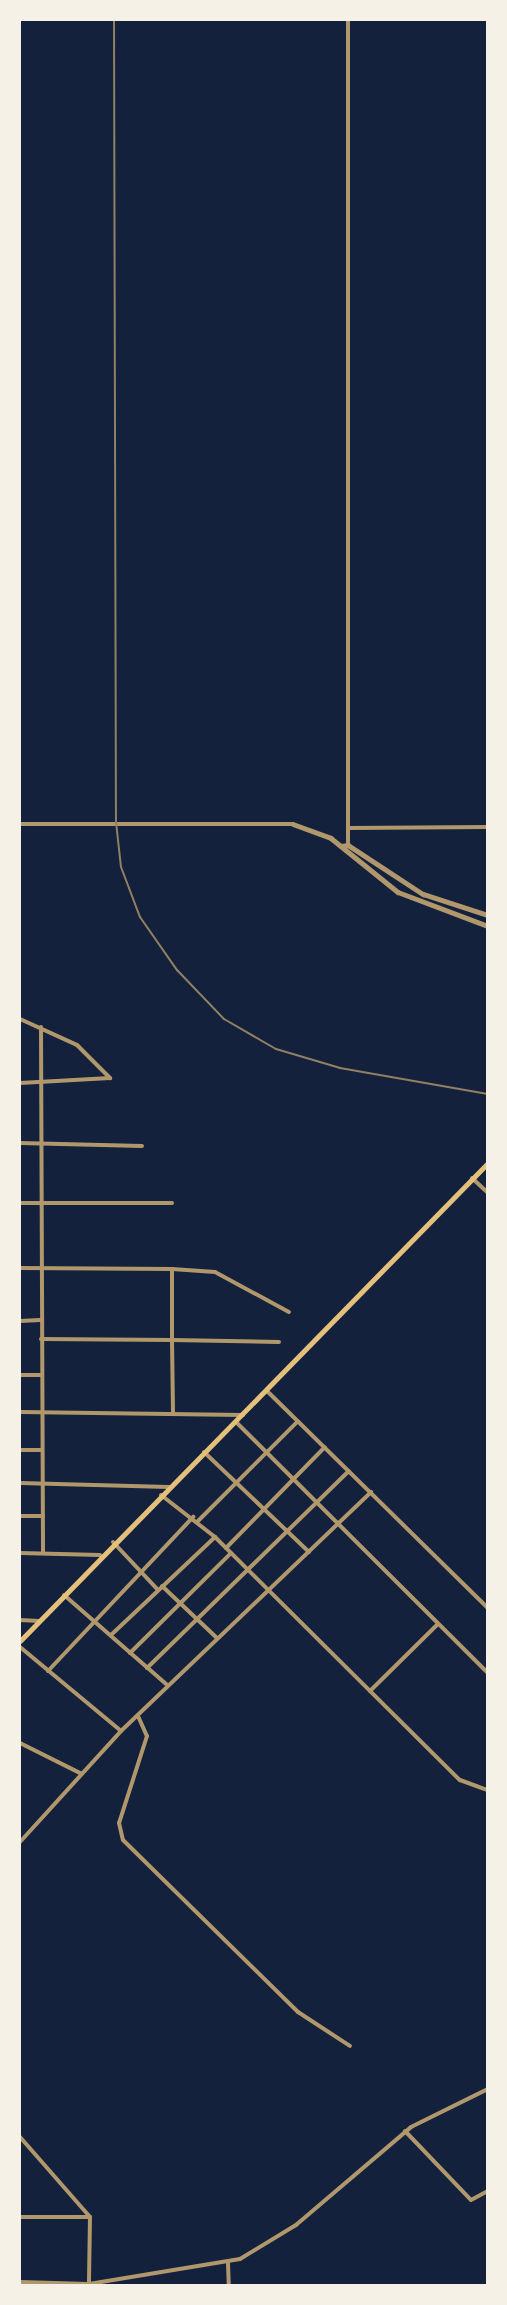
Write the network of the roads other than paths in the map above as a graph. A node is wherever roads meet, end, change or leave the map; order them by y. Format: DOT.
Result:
graph roads {
  1 [pos="348,20"];
  2 [pos="20,824"];
  3 [pos="488,827"];
  4 [pos="348,828"];
  5 [pos="348,845"];
  6 [pos="341,846"];
  7 [pos="488,915"];
  8 [pos="488,926"];
  9 [pos="20,1018"];
  10 [pos="40,1027"];
  11 [pos="20,1083"];
  12 [pos="39,1083"];
  13 [pos="20,1143"];
  14 [pos="39,1144"];
  15 [pos="142,1146"];
  16 [pos="488,1162"];
  17 [pos="472,1178"];
  18 [pos="488,1193"];
  19 [pos="20,1203"];
  20 [pos="39,1203"];
  21 [pos="172,1203"];
  22 [pos="20,1268"];
  23 [pos="39,1268"];
  24 [pos="172,1269"];
  25 [pos="289,1312"];
  26 [pos="40,1320"];
  27 [pos="20,1321"];
  28 [pos="40,1339"];
  29 [pos="172,1340"];
  30 [pos="279,1342"];
  31 [pos="20,1375"];
  32 [pos="41,1375"];
  33 [pos="267,1391"];
  34 [pos="20,1412"];
  35 [pos="40,1412"];
  36 [pos="172,1412"];
  37 [pos="243,1415"];
  38 [pos="298,1420"];
  39 [pos="236,1422"];
  40 [pos="325,1447"];
  41 [pos="20,1450"];
  42 [pos="41,1450"];
  43 [pos="204,1452"];
  44 [pos="266,1453"];
  45 [pos="349,1471"];
  46 [pos="293,1479"];
  47 [pos="20,1483"];
  48 [pos="41,1483"];
  49 [pos="236,1483"];
  50 [pos="169,1487"];
  51 [pos="370,1492"];
  52 [pos="161,1495"];
  53 [pos="317,1503"];
  54 [pos="265,1509"];
  55 [pos="20,1516"];
  56 [pos="42,1516"];
  57 [pos="193,1517"];
  58 [pos="198,1521"];
  59 [pos="337,1524"];
  60 [pos="288,1532"];
  61 [pos="215,1537"];
  62 [pos="113,1542"];
  63 [pos="226,1548"];
  64 [pos="309,1552"];
  65 [pos="20,1553"];
  66 [pos="43,1553"];
  67 [pos="231,1553"];
  68 [pos="100,1555"];
  69 [pos="250,1570"];
  70 [pos="141,1571"];
  71 [pos="162,1586"];
  72 [pos="158,1590"];
  73 [pos="269,1590"];
  74 [pos="64,1594"];
  75 [pos="179,1603"];
  76 [pos="488,1608"];
  77 [pos="20,1620"];
  78 [pos="198,1620"];
  79 [pos="39,1621"];
  80 [pos="94,1621"];
  81 [pos="438,1624"];
  82 [pos="111,1635"];
  83 [pos="218,1638"];
  84 [pos="20,1641"];
  85 [pos="20,1647"];
  86 [pos="130,1653"];
  87 [pos="147,1668"];
  88 [pos="48,1671"];
  89 [pos="488,1673"];
  90 [pos="167,1685"];
  91 [pos="370,1691"];
  92 [pos="138,1716"];
  93 [pos="121,1731"];
  94 [pos="20,1743"];
  95 [pos="82,1774"];
  96 [pos="488,1790"];
  97 [pos="20,1842"];
  98 [pos="350,2046"];
  99 [pos="488,2089"];
  100 [pos="405,2131"];
  101 [pos="20,2137"];
  102 [pos="488,2191"];
  103 [pos="20,2217"];
  104 [pos="90,2217"];
  105 [pos="228,2263"];
  106 [pos="20,2282"];
  107 [pos="89,2284"];
  108 [pos="229,2286"];
  1 -- 4 [label="street"];
  2 -- 6 [label="street"];
  3 -- 4 [label="street"];
  4 -- 5 [label="street"];
  5 -- 6 [label="street"];
  5 -- 7 [label="street"];
  6 -- 8 [label="street"];
  9 -- 10 [label="street"];
  10 -- 12 [label="street"];
  10 -- 12 [label="street"];
  11 -- 12 [label="street"];
  12 -- 14 [label="street"];
  13 -- 14 [label="street"];
  14 -- 15 [label="street"];
  14 -- 20 [label="street"];
  16 -- 17 [label="main road"];
  17 -- 18 [label="street"];
  17 -- 33 [label="main road"];
  19 -- 20 [label="street"];
  20 -- 21 [label="street"];
  20 -- 23 [label="street"];
  22 -- 23 [label="street"];
  23 -- 24 [label="street"];
  23 -- 26 [label="street"];
  24 -- 25 [label="street"];
  24 -- 29 [label="street"];
  26 -- 27 [label="street"];
  26 -- 28 [label="street"];
  28 -- 29 [label="street"];
  28 -- 32 [label="street"];
  29 -- 30 [label="street"];
  29 -- 36 [label="street"];
  31 -- 32 [label="street"];
  32 -- 35 [label="street"];
  33 -- 37 [label="main road"];
  33 -- 38 [label="street"];
  34 -- 35 [label="street"];
  35 -- 36 [label="street"];
  35 -- 42 [label="street"];
  36 -- 37 [label="street"];
  37 -- 39 [label="main road"];
  38 -- 40 [label="street"];
  38 -- 44 [label="street"];
  39 -- 43 [label="main road"];
  39 -- 44 [label="street"];
  40 -- 45 [label="street"];
  40 -- 46 [label="street"];
  41 -- 42 [label="street"];
  42 -- 48 [label="street"];
  43 -- 49 [label="street"];
  43 -- 50 [label="main road"];
  44 -- 46 [label="street"];
  44 -- 49 [label="street"];
  45 -- 51 [label="street"];
  45 -- 53 [label="street"];
  46 -- 53 [label="street"];
  46 -- 54 [label="street"];
  47 -- 48 [label="street"];
  48 -- 50 [label="street"];
  48 -- 56 [label="street"];
  49 -- 54 [label="street"];
  49 -- 58 [label="street"];
  50 -- 52 [label="main road"];
  51 -- 59 [label="street"];
  51 -- 76 [label="street"];
  52 -- 57 [label="street"];
  52 -- 62 [label="main road"];
  53 -- 59 [label="street"];
  53 -- 60 [label="street"];
  54 -- 60 [label="street"];
  54 -- 63 [label="street"];
  55 -- 56 [label="street"];
  56 -- 66 [label="street"];
  57 -- 58 [label="street"];
  57 -- 70 [label="street"];
  58 -- 61 [label="street"];
  59 -- 64 [label="street"];
  59 -- 81 [label="street"];
  60 -- 64 [label="street"];
  60 -- 69 [label="street"];
  61 -- 63 [label="street"];
  61 -- 71 [label="street"];
  62 -- 68 [label="main road"];
  62 -- 70 [label="street"];
  63 -- 67 [label="street"];
  64 -- 73 [label="street"];
  65 -- 66 [label="street"];
  66 -- 68 [label="street"];
  67 -- 69 [label="street"];
  67 -- 75 [label="street"];
  68 -- 74 [label="main road"];
  69 -- 73 [label="street"];
  69 -- 78 [label="street"];
  70 -- 72 [label="street"];
  70 -- 80 [label="street"];
  71 -- 72 [label="street"];
  71 -- 75 [label="street"];
  72 -- 82 [label="street"];
  73 -- 83 [label="street"];
  73 -- 91 [label="street"];
  74 -- 79 [label="main road"];
  74 -- 80 [label="street"];
  75 -- 78 [label="street"];
  75 -- 86 [label="street"];
  77 -- 79 [label="street"];
  78 -- 83 [label="street"];
  78 -- 87 [label="street"];
  79 -- 84 [label="main road"];
  80 -- 82 [label="street"];
  80 -- 88 [label="street"];
  81 -- 89 [label="street"];
  81 -- 91 [label="street"];
  82 -- 86 [label="street"];
  83 -- 90 [label="street"];
  85 -- 88 [label="street"];
  86 -- 87 [label="street"];
  87 -- 90 [label="street"];
  88 -- 93 [label="street"];
  90 -- 92 [label="street"];
  91 -- 96 [label="street"];
  92 -- 93 [label="street"];
  92 -- 98 [label="street"];
  93 -- 95 [label="street"];
  94 -- 95 [label="street"];
  95 -- 97 [label="street"];
  99 -- 100 [label="street"];
  100 -- 102 [label="street"];
  100 -- 105 [label="street"];
  101 -- 104 [label="street"];
  103 -- 104 [label="street"];
  104 -- 107 [label="street"];
  105 -- 107 [label="street"];
  105 -- 108 [label="street"];
  106 -- 107 [label="street"];
}
